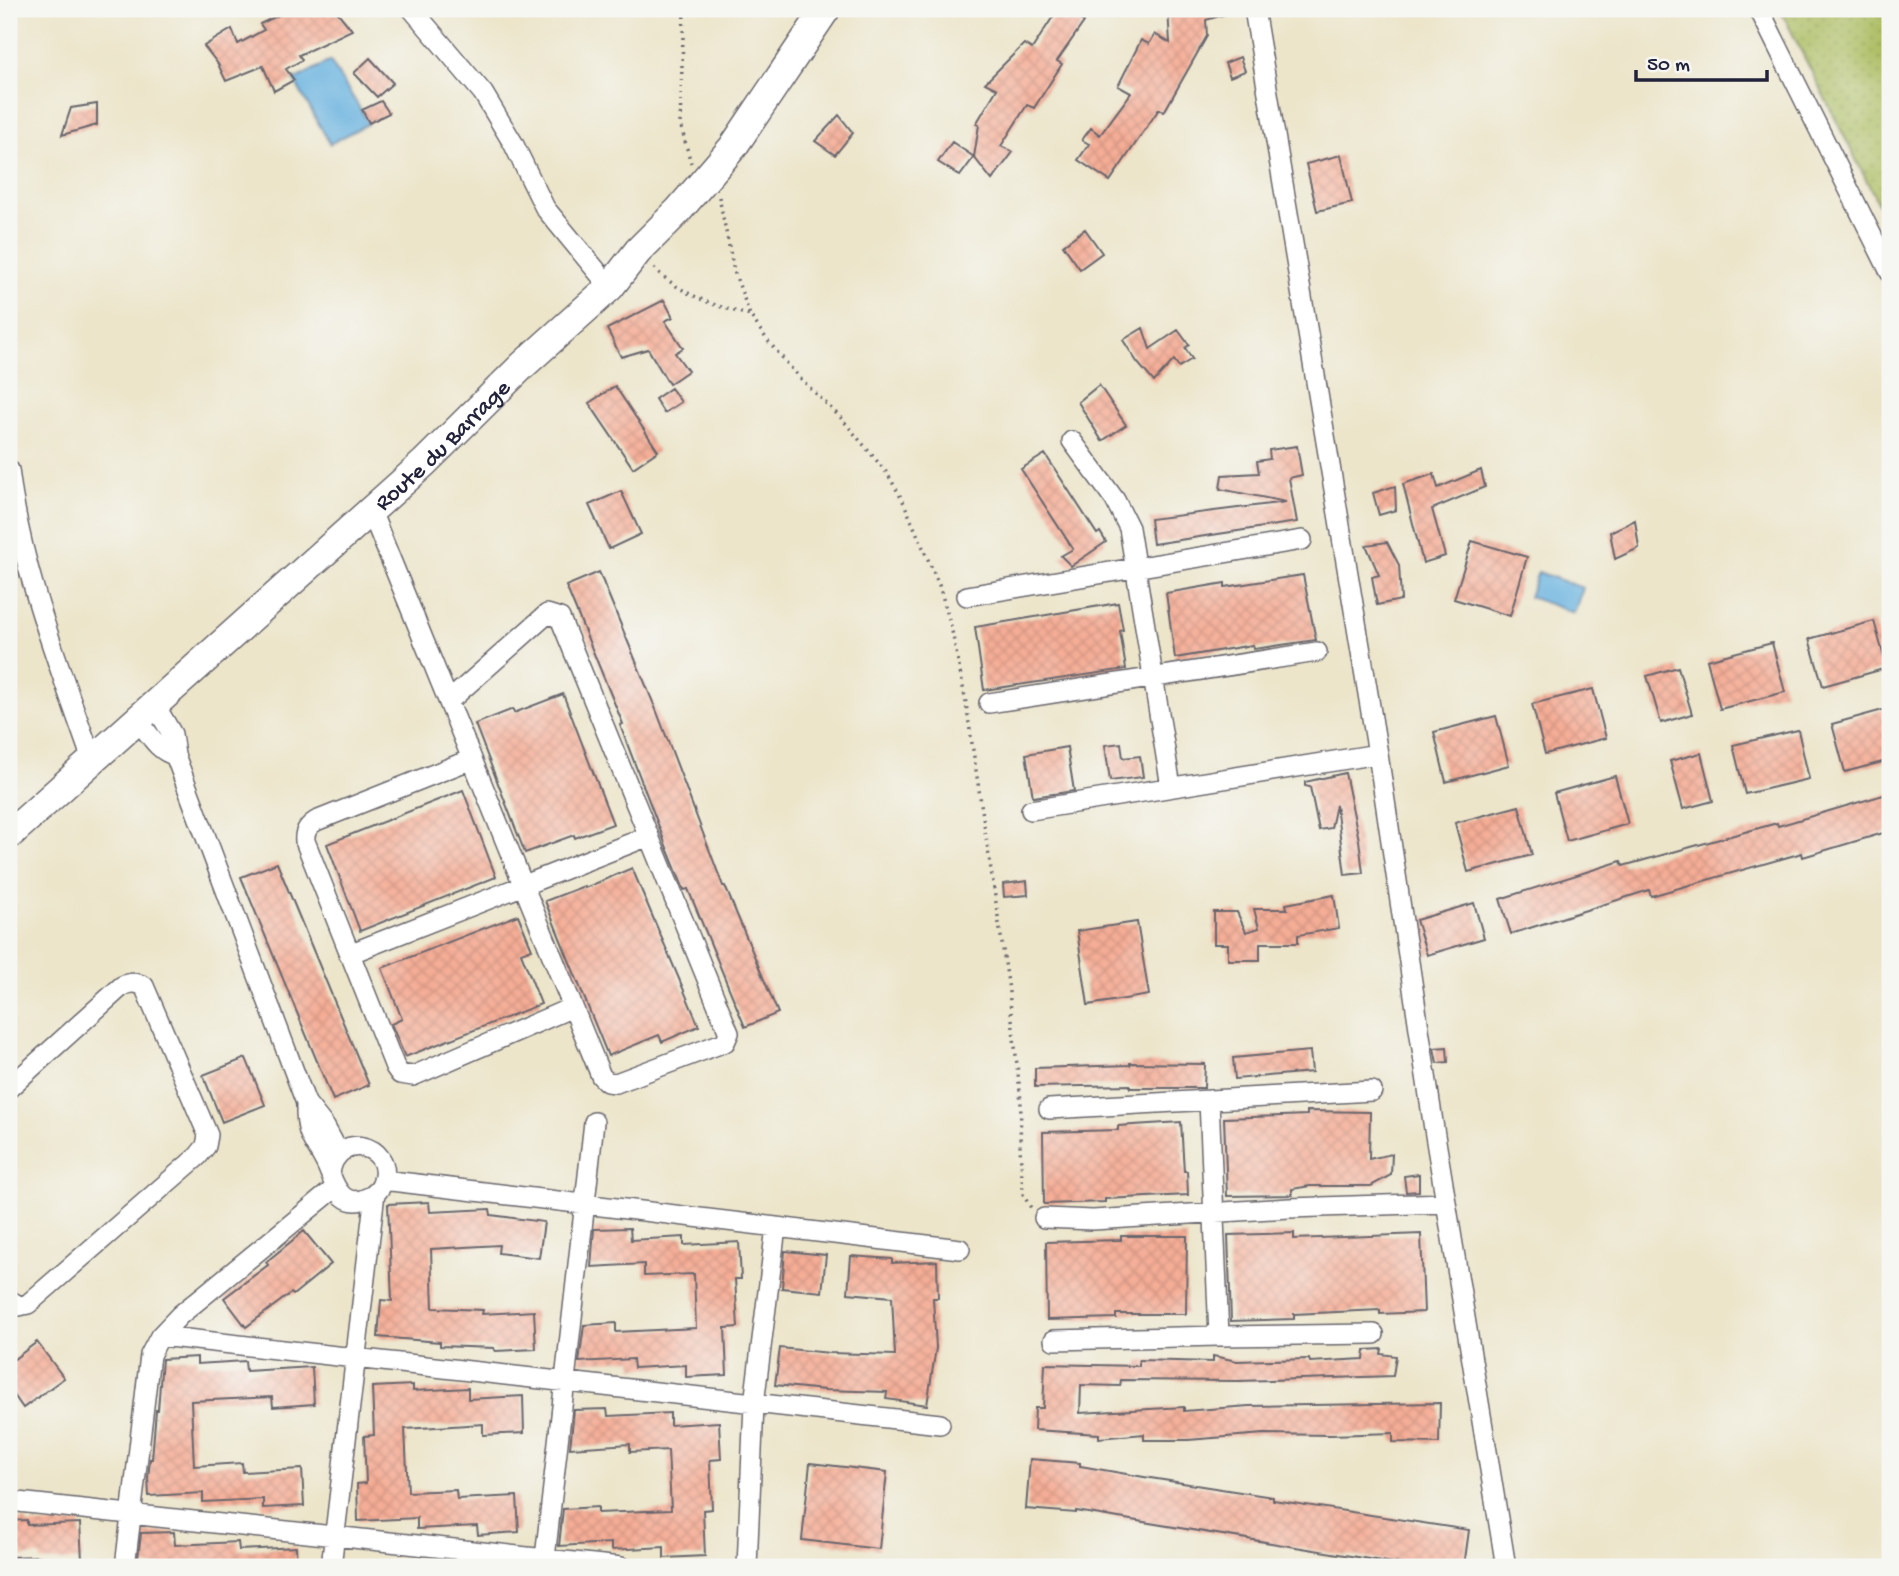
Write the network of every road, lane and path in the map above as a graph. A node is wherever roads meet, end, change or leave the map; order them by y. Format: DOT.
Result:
graph roads {
  1 [pos="412,9"];
  2 [pos="684,9"];
  3 [pos="826,9"];
  4 [pos="1254,9"];
  5 [pos="1759,9"];
  6 [pos="708,176"];
  7 [pos="638,251"];
  8 [pos="1890,272"];
  9 [pos="610,287"];
  10 [pos="750,315"];
  11 [pos="1072,441"];
  12 [pos="9,470"];
  13 [pos="371,511"];
  14 [pos="1302,540"];
  15 [pos="1136,568"];
  16 [pos="967,596"];
  17 [pos="1317,652"];
  18 [pos="1154,678"];
  19 [pos="449,701"];
  20 [pos="989,703"];
  21 [pos="146,712"];
  22 [pos="1378,754"];
  23 [pos="472,759"];
  24 [pos="92,760"];
  25 [pos="1171,787"];
  26 [pos="1031,810"];
  27 [pos="9,835"];
  28 [pos="649,836"];
  29 [pos="524,885"];
  30 [pos="349,954"];
  31 [pos="573,1007"];
  32 [pos="9,1087"];
  33 [pos="1372,1091"];
  34 [pos="1209,1100"];
  35 [pos="306,1103"];
  36 [pos="1049,1109"];
  37 [pos="594,1122"];
  38 [pos="339,1153"];
  39 [pos="332,1181"];
  40 [pos="379,1187"];
  41 [pos="1447,1203"];
  42 [pos="585,1204"];
  43 [pos="1214,1212"];
  44 [pos="1044,1217"];
  45 [pos="776,1227"];
  46 [pos="960,1249"];
  47 [pos="9,1300"];
  48 [pos="1374,1334"];
  49 [pos="160,1336"];
  50 [pos="1219,1336"];
  51 [pos="1054,1340"];
  52 [pos="356,1358"];
  53 [pos="565,1382"];
  54 [pos="754,1404"];
  55 [pos="940,1424"];
  56 [pos="9,1501"];
  57 [pos="131,1514"];
  58 [pos="334,1535"];
  59 [pos="545,1563"];
  60 [pos="125,1567"];
  61 [pos="331,1567"];
  62 [pos="621,1567"];
  63 [pos="747,1567"];
  64 [pos="1506,1567"];
  1 -- 9 [label="street"];
  2 -- 6 [label="path"];
  3 -- 6 [label="main road, Route du Barrage"];
  4 -- 22 [label="street"];
  5 -- 8 [label="street"];
  6 -- 7 [label="main road, Route du Barrage"];
  6 -- 10 [label="path"];
  7 -- 9 [label="main road, Route du Barrage"];
  7 -- 10 [label="path"];
  9 -- 13 [label="main road, Route du Barrage"];
  10 -- 44 [label="path"];
  11 -- 15 [label="street"];
  12 -- 24 [label="street"];
  13 -- 19 [label="street"];
  13 -- 21 [label="main road, Route du Barrage"];
  14 -- 15 [label="street"];
  15 -- 16 [label="street"];
  15 -- 18 [label="street"];
  17 -- 18 [label="street"];
  18 -- 20 [label="street"];
  18 -- 25 [label="street"];
  19 -- 23 [label="street"];
  19 -- 28 [label="street"];
  21 -- 24 [label="main road, Route du Barrage"];
  21 -- 35 [label="street"];
  22 -- 25 [label="street"];
  22 -- 41 [label="street"];
  23 -- 29 [label="street"];
  23 -- 30 [label="street"];
  24 -- 27 [label="main road, Route du Barrage"];
  25 -- 26 [label="street"];
  28 -- 29 [label="street"];
  28 -- 31 [label="street"];
  29 -- 30 [label="street"];
  29 -- 31 [label="street"];
  30 -- 31 [label="street"];
  32 -- 47 [label="street"];
  33 -- 34 [label="street"];
  34 -- 36 [label="street"];
  34 -- 43 [label="street"];
  35 -- 38 [label="street"];
  35 -- 39 [label="street"];
  37 -- 42 [label="street"];
  38 -- 39 [label="street"];
  38 -- 40 [label="street"];
  39 -- 40 [label="street"];
  39 -- 49 [label="street"];
  40 -- 42 [label="street"];
  40 -- 52 [label="street"];
  41 -- 43 [label="street"];
  41 -- 64 [label="street"];
  42 -- 45 [label="street"];
  42 -- 53 [label="street"];
  43 -- 44 [label="street"];
  43 -- 50 [label="street"];
  45 -- 46 [label="street"];
  45 -- 54 [label="street"];
  48 -- 50 [label="street"];
  49 -- 52 [label="street"];
  49 -- 57 [label="street"];
  50 -- 51 [label="street"];
  52 -- 53 [label="street"];
  52 -- 58 [label="street"];
  53 -- 54 [label="street"];
  53 -- 59 [label="street"];
  54 -- 55 [label="street"];
  54 -- 63 [label="street"];
  56 -- 57 [label="street"];
  57 -- 58 [label="street"];
  57 -- 60 [label="street"];
  58 -- 59 [label="street"];
  58 -- 61 [label="street"];
  59 -- 62 [label="street"];
}
